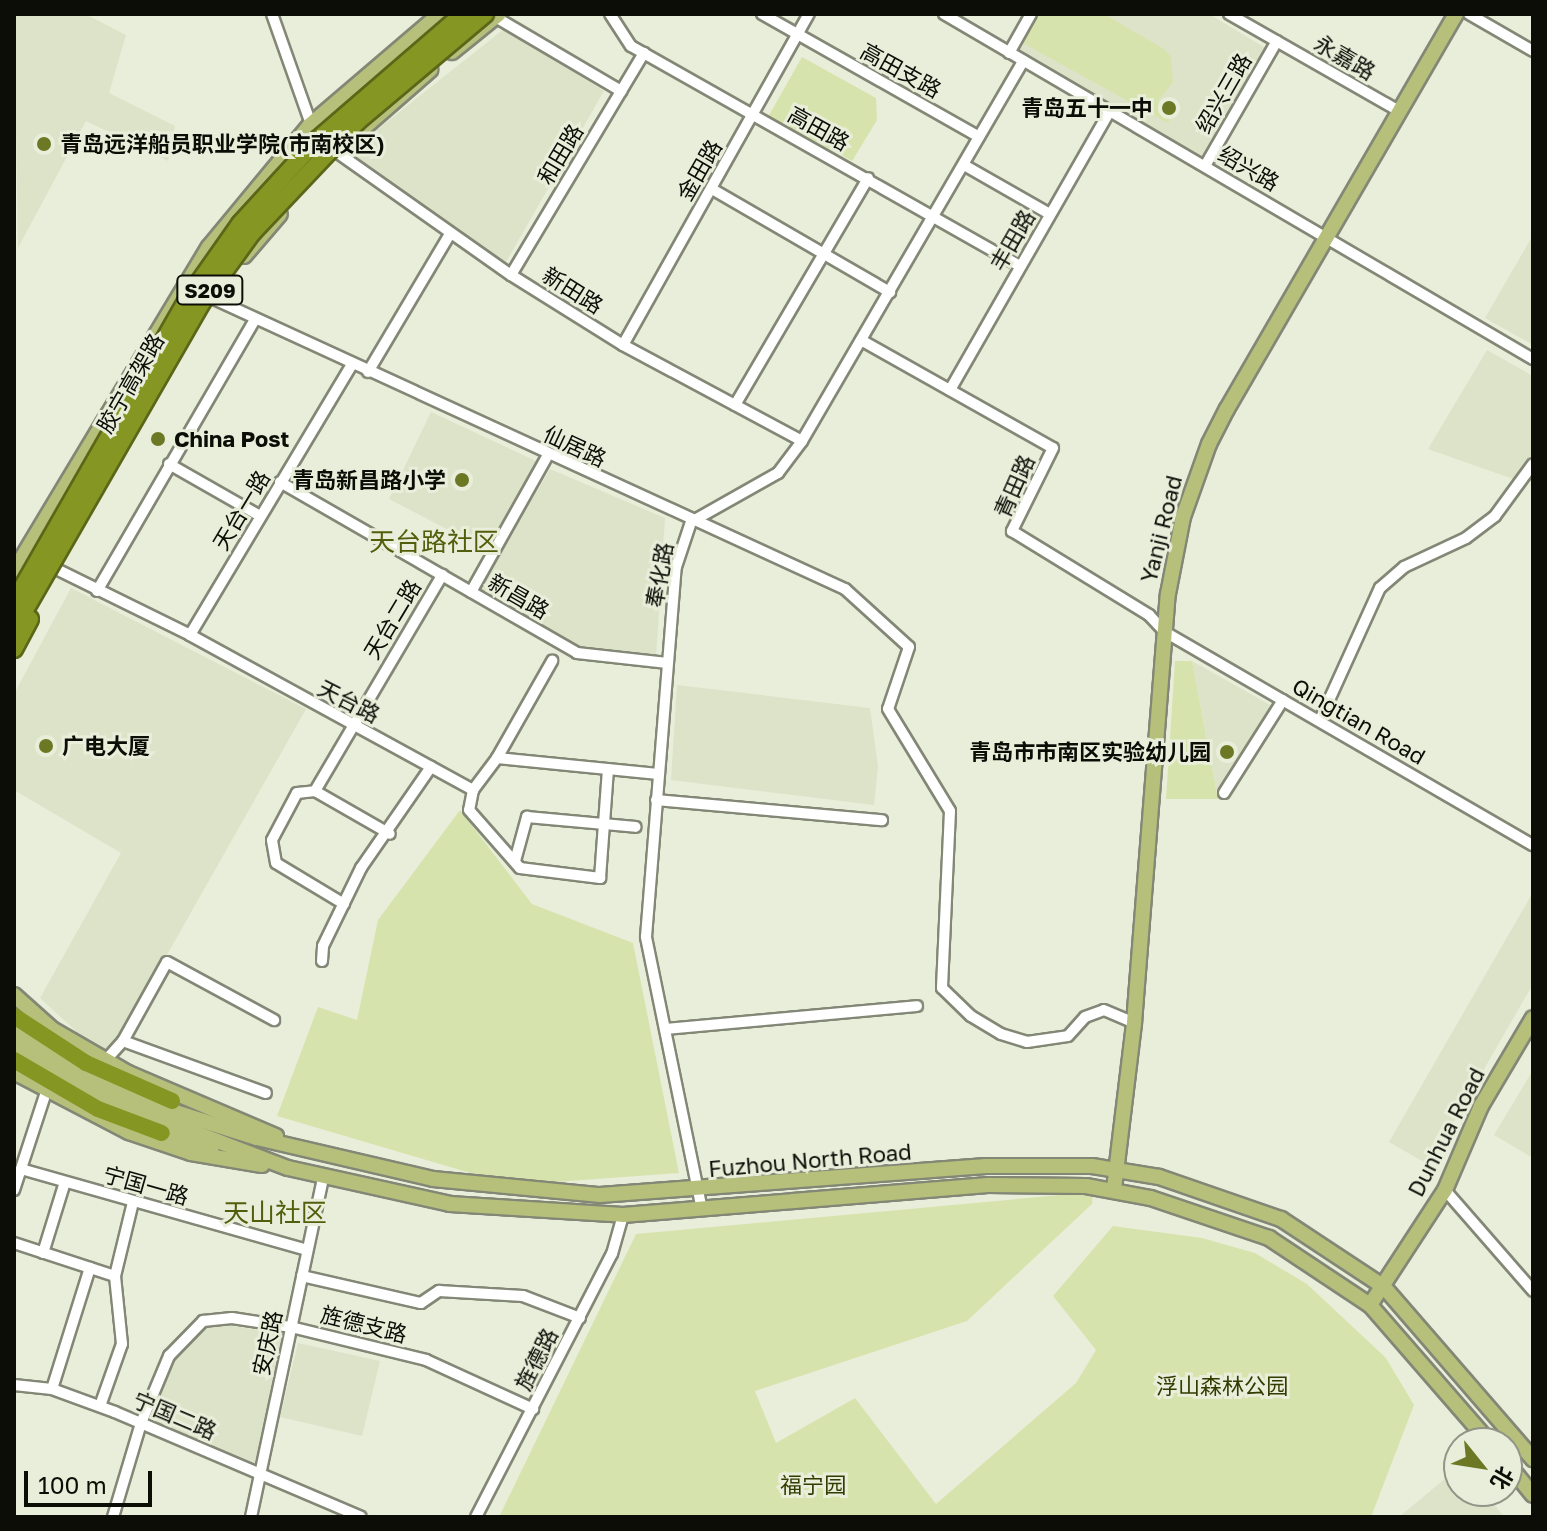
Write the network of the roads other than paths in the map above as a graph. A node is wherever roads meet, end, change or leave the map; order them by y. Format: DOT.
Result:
graph roads {
  1 [pos="440,14"];
  2 [pos="463,14"];
  3 [pos="610,14"];
  4 [pos="762,14"];
  5 [pos="809,14"];
  6 [pos="944,14"];
  7 [pos="1031,14"];
  8 [pos="1229,14"];
  9 [pos="1456,14"];
  10 [pos="1469,14"];
  11 [pos="269,15"];
  12 [pos="492,15"];
  13 [pos="797,35"];
  14 [pos="1277,41"];
  15 [pos="1533,51"];
  16 [pos="644,53"];
  17 [pos="1009,53"];
  18 [pos="1023,61"];
  19 [pos="621,91"];
  20 [pos="1110,111"];
  21 [pos="1399,111"];
  22 [pos="754,115"];
  23 [pos="310,125"];
  24 [pos="979,137"];
  25 [pos="334,154"];
  26 [pos="964,165"];
  27 [pos="1205,166"];
  28 [pos="868,178"];
  29 [pos="712,189"];
  30 [pos="1050,214"];
  31 [pos="935,216"];
  32 [pos="450,234"];
  33 [pos="1325,236"];
  34 [pos="823,253"];
  35 [pos="1020,266"];
  36 [pos="511,275"];
  37 [pos="185,284"];
  38 [pos="890,292"];
  39 [pos="212,299"];
  40 [pos="254,321"];
  41 [pos="861,340"];
  42 [pos="623,345"];
  43 [pos="1533,359"];
  44 [pos="352,364"];
  45 [pos="368,372"];
  46 [pos="950,390"];
  47 [pos="735,405"];
  48 [pos="802,441"];
  49 [pos="548,455"];
  50 [pos="169,464"];
  51 [pos="1533,464"];
  52 [pos="280,482"];
  53 [pos="260,516"];
  54 [pos="691,522"];
  55 [pos="26,555"];
  56 [pos="56,560"];
  57 [pos="14,571"];
  58 [pos="442,575"];
  59 [pos="14,579"];
  60 [pos="97,591"];
  61 [pos="471,592"];
  62 [pos="14,602"];
  63 [pos="14,629"];
  64 [pos="1165,632"];
  65 [pos="190,635"];
  66 [pos="14,636"];
  67 [pos="14,649"];
  68 [pos="552,661"];
  69 [pos="667,663"];
  70 [pos="1283,700"];
  71 [pos="1320,720"];
  72 [pos="351,724"];
  73 [pos="497,758"];
  74 [pos="431,767"];
  75 [pos="608,769"];
  76 [pos="658,774"];
  77 [pos="473,790"];
  78 [pos="315,791"];
  79 [pos="1224,793"];
  80 [pos="656,800"];
  81 [pos="882,820"];
  82 [pos="604,823"];
  83 [pos="636,827"];
  84 [pos="390,834"];
  85 [pos="1533,845"];
  86 [pos="515,861"];
  87 [pos="344,904"];
  88 [pos="322,961"];
  89 [pos="14,995"];
  90 [pos="917,1006"];
  91 [pos="14,1016"];
  92 [pos="1533,1018"];
  93 [pos="274,1020"];
  94 [pos="1134,1023"];
  95 [pos="22,1029"];
  96 [pos="665,1029"];
  97 [pos="123,1041"];
  98 [pos="14,1043"];
  99 [pos="14,1060"];
  100 [pos="105,1061"];
  101 [pos="14,1072"];
  102 [pos="46,1092"];
  103 [pos="266,1093"];
  104 [pos="172,1101"];
  105 [pos="265,1131"];
  106 [pos="162,1133"];
  107 [pos="301,1146"];
  108 [pos="249,1163"];
  109 [pos="288,1168"];
  110 [pos="1118,1168"];
  111 [pos="21,1169"];
  112 [pos="323,1177"];
  113 [pos="65,1182"];
  114 [pos="1114,1189"];
  115 [pos="14,1190"];
  116 [pos="1445,1190"];
  117 [pos="700,1191"];
  118 [pos="133,1202"];
  119 [pos="702,1210"];
  120 [pos="623,1215"];
  121 [pos="14,1243"];
  122 [pos="307,1250"];
  123 [pos="43,1253"];
  124 [pos="90,1268"];
  125 [pos="115,1276"];
  126 [pos="302,1276"];
  127 [pos="1384,1287"];
  128 [pos="1533,1291"];
  129 [pos="1370,1305"];
  130 [pos="580,1318"];
  131 [pos="291,1327"];
  132 [pos="14,1385"];
  133 [pos="52,1389"];
  134 [pos="100,1406"];
  135 [pos="533,1409"];
  136 [pos="141,1423"];
  137 [pos="1476,1427"];
  138 [pos="1533,1459"];
  139 [pos="260,1472"];
  140 [pos="113,1517"];
  141 [pos="251,1517"];
  142 [pos="361,1517"];
  143 [pos="476,1517"];
  1 -- 23 [label="main road"];
  2 -- 62 [label="highway, 胶宁高架路 / S209, bridge"];
  3 -- 16 [label="street, 高田路"];
  4 -- 13 [label="street, 高田支路"];
  5 -- 13 [label="street, 金田路"];
  6 -- 17 [label="street, 绍兴路"];
  7 -- 17 [label="street"];
  8 -- 14 [label="street, 永嘉路"];
  9 -- 21 [label="main road, Yanji Road"];
  10 -- 15 [label="street"];
  11 -- 23 [label="street, 新田路"];
  12 -- 19 [label="street"];
  12 -- 25 [label="main road"];
  12 -- 56 [label="highway, 胶宁高架路 / S209, bridge"];
  13 -- 22 [label="street, 金田路"];
  13 -- 24 [label="street, 高田支路"];
  14 -- 21 [label="street, 永嘉路"];
  14 -- 27 [label="street, 绍兴三路"];
  16 -- 19 [label="street, 和田路"];
  16 -- 22 [label="street, 高田路"];
  17 -- 18 [label="street, 绍兴路"];
  18 -- 20 [label="street, 绍兴路"];
  18 -- 24 [label="street, 奉化路"];
  19 -- 36 [label="street, 和田路"];
  20 -- 27 [label="street, 绍兴路"];
  20 -- 30 [label="street, 丰田路"];
  21 -- 33 [label="main road, Yanji Road"];
  22 -- 28 [label="street, 高田路"];
  22 -- 29 [label="street, 金田路"];
  23 -- 25 [label="street, 新田路"];
  23 -- 37 [label="main road"];
  24 -- 26 [label="street, 奉化路"];
  25 -- 32 [label="street, 新田路"];
  25 -- 39 [label="main road"];
  26 -- 30 [label="street"];
  26 -- 31 [label="street, 奉化路"];
  27 -- 33 [label="street, 绍兴路"];
  28 -- 31 [label="street, 高田路"];
  28 -- 34 [label="street"];
  29 -- 34 [label="street"];
  29 -- 42 [label="street, 金田路"];
  30 -- 35 [label="street, 丰田路"];
  31 -- 35 [label="street, 高田路"];
  31 -- 38 [label="street, 奉化路"];
  32 -- 36 [label="street, 新田路"];
  32 -- 45 [label="street"];
  33 -- 43 [label="street, 绍兴路"];
  33 -- 64 [label="main road, Yanji Road"];
  34 -- 38 [label="street"];
  34 -- 47 [label="street"];
  35 -- 46 [label="street, 丰田路"];
  36 -- 42 [label="street, 新田路"];
  37 -- 39 [label="street, 仙居路"];
  37 -- 55 [label="main road"];
  38 -- 41 [label="street, 奉化路"];
  39 -- 40 [label="street, 仙居路"];
  39 -- 56 [label="main road"];
  40 -- 44 [label="street, 仙居路"];
  40 -- 50 [label="street"];
  41 -- 46 [label="street, 青田路"];
  41 -- 48 [label="street, 奉化路"];
  42 -- 47 [label="street, 新田路"];
  44 -- 45 [label="street, 仙居路"];
  44 -- 52 [label="street, 天台一路"];
  45 -- 49 [label="street, 仙居路"];
  46 -- 64 [label="street, 青田路"];
  47 -- 48 [label="street, 新田路"];
  48 -- 54 [label="street, 奉化路"];
  49 -- 54 [label="street, 仙居路"];
  49 -- 61 [label="street"];
  50 -- 53 [label="street"];
  50 -- 60 [label="street"];
  51 -- 71 [label="street"];
  52 -- 53 [label="street, 天台一路"];
  52 -- 58 [label="street, 新昌路"];
  53 -- 65 [label="street, 天台一路"];
  54 -- 69 [label="street, 奉化路"];
  54 -- 94 [label="street, 仙居路"];
  55 -- 56 [label="street, 天台路"];
  55 -- 57 [label="main road"];
  55 -- 59 [label="main road"];
  56 -- 60 [label="street, 天台路"];
  56 -- 63 [label="highway, 胶宁高架路 / S209, bridge"];
  56 -- 66 [label="main road"];
  56 -- 67 [label="highway, bridge"];
  58 -- 61 [label="street, 新昌路"];
  58 -- 72 [label="street, 天台二路"];
  60 -- 65 [label="street, 天台路"];
  61 -- 69 [label="street, 新昌路"];
  64 -- 70 [label="street, Qingtian Road"];
  64 -- 94 [label="main road, Yanji Road"];
  65 -- 72 [label="street, 天台路"];
  68 -- 73 [label="street"];
  69 -- 76 [label="street, 奉化路"];
  70 -- 71 [label="street, Qingtian Road"];
  70 -- 79 [label="street"];
  71 -- 85 [label="street, Qingtian Road"];
  72 -- 74 [label="street, 天台路"];
  72 -- 78 [label="street, 天台二路"];
  73 -- 75 [label="street"];
  73 -- 77 [label="street"];
  74 -- 77 [label="street, 天台路"];
  74 -- 84 [label="street"];
  75 -- 76 [label="street"];
  75 -- 82 [label="street"];
  76 -- 80 [label="street, 奉化路"];
  77 -- 86 [label="street"];
  78 -- 84 [label="street"];
  78 -- 87 [label="street"];
  80 -- 81 [label="street"];
  80 -- 96 [label="street, 奉化路"];
  82 -- 83 [label="street"];
  82 -- 86 [label="street"];
  82 -- 86 [label="street"];
  84 -- 87 [label="street"];
  87 -- 88 [label="street"];
  89 -- 100 [label="main road"];
  90 -- 96 [label="street"];
  91 -- 95 [label="highway"];
  92 -- 116 [label="main road, Dunhua Road"];
  93 -- 97 [label="street"];
  94 -- 110 [label="main road, Yanji Road"];
  95 -- 104 [label="highway"];
  95 -- 107 [label="main road, Fuzhou North Road"];
  96 -- 117 [label="street, 奉化路"];
  97 -- 100 [label="street"];
  97 -- 103 [label="street"];
  98 -- 109 [label="main road, Fuzhou North Road"];
  99 -- 106 [label="highway"];
  100 -- 105 [label="main road"];
  101 -- 102 [label="main road"];
  102 -- 108 [label="main road"];
  102 -- 111 [label="street"];
  104 -- 105 [label="main road"];
  105 -- 107 [label="main road"];
  106 -- 108 [label="main road"];
  107 -- 117 [label="main road, Fuzhou North Road"];
  108 -- 109 [label="main road"];
  109 -- 112 [label="main road, Fuzhou North Road"];
  110 -- 114 [label="main road, Yanji Road"];
  110 -- 117 [label="main road, Fuzhou North Road"];
  110 -- 127 [label="main road, Fuzhou North Road"];
  111 -- 113 [label="street, 宁国一路"];
  111 -- 115 [label="street"];
  112 -- 120 [label="main road, Fuzhou North Road"];
  112 -- 122 [label="street, 安庆路"];
  113 -- 118 [label="street, 宁国一路"];
  113 -- 123 [label="street"];
  114 -- 119 [label="main road, Fuzhou North Road"];
  114 -- 129 [label="main road, Fuzhou North Road"];
  116 -- 127 [label="main road, Dunhua Road"];
  116 -- 128 [label="street"];
  117 -- 119 [label="street, 奉化路"];
  118 -- 122 [label="street, 宁国一路"];
  118 -- 125 [label="street"];
  119 -- 120 [label="main road, Fuzhou North Road"];
  120 -- 130 [label="street, 旌德路"];
  121 -- 123 [label="street"];
  122 -- 126 [label="street, 安庆路"];
  123 -- 124 [label="street"];
  124 -- 125 [label="street"];
  124 -- 133 [label="street"];
  125 -- 134 [label="street"];
  126 -- 130 [label="street"];
  126 -- 131 [label="street, 安庆路"];
  127 -- 129 [label="main road, Dunhua Road"];
  127 -- 138 [label="main road, Fuzhou North Road"];
  129 -- 137 [label="main road, Fuzhou North Road"];
  130 -- 135 [label="street, 旌德路"];
  131 -- 135 [label="street, 旌德支路"];
  131 -- 136 [label="street, 旌德支路"];
  131 -- 139 [label="street, 安庆路"];
  132 -- 133 [label="street, 宁国二路"];
  133 -- 134 [label="street, 宁国二路"];
  134 -- 136 [label="street, 宁国二路"];
  135 -- 143 [label="street, 旌德路"];
  136 -- 139 [label="street, 宁国二路"];
  136 -- 140 [label="street, 旌德支路"];
  139 -- 141 [label="street, 安庆路"];
  139 -- 142 [label="street, 宁国二路"];
}
